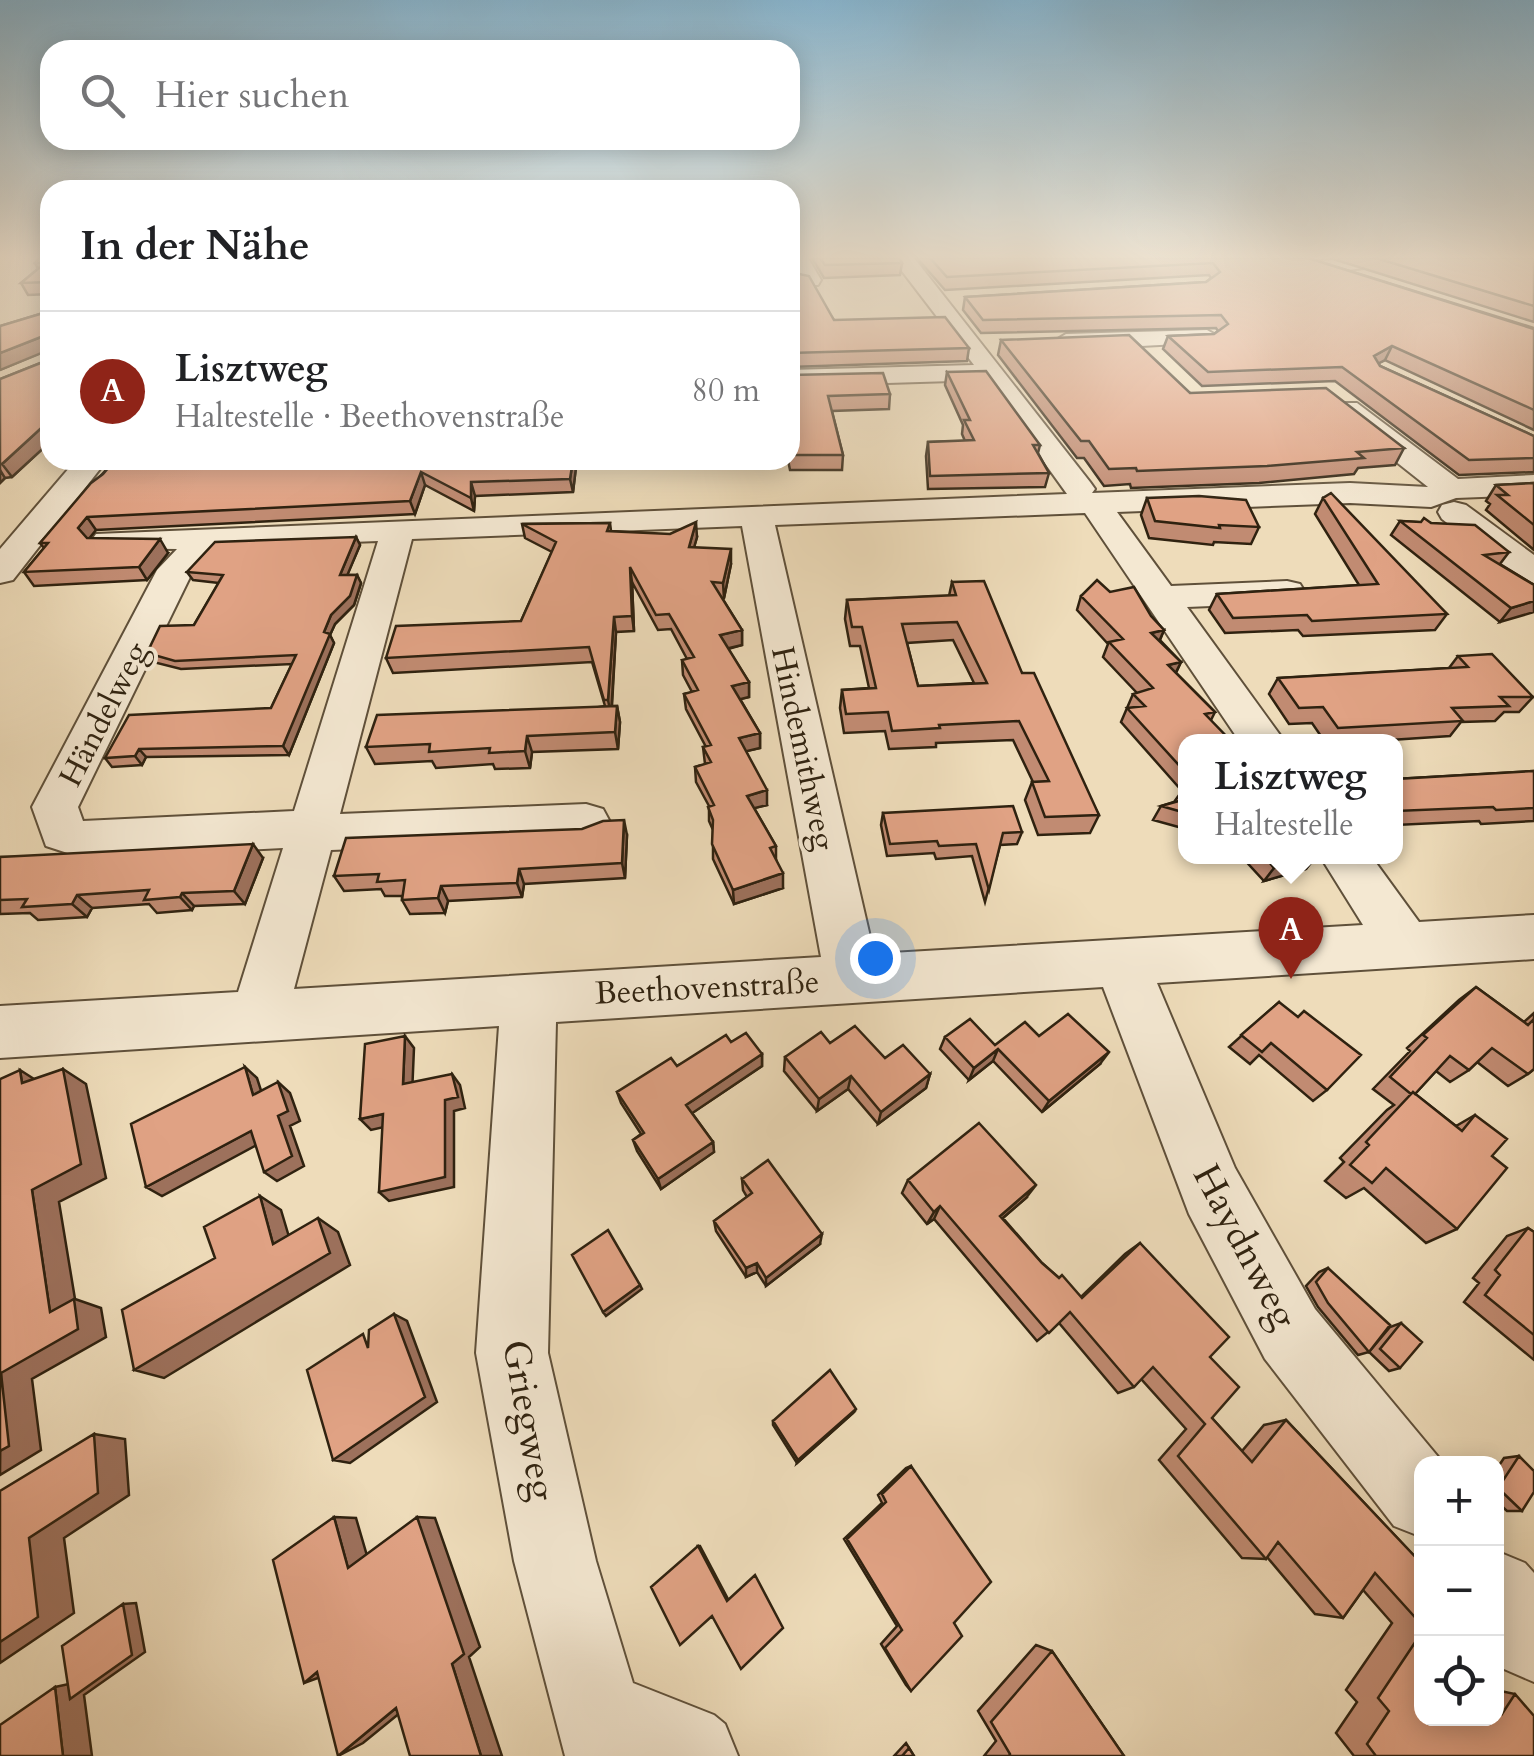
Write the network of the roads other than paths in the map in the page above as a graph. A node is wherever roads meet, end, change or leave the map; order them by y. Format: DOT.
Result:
graph roads {
  1 [pos="968,340"];
  2 [pos="1132,340"];
  3 [pos="1047,342"];
  4 [pos="1010,344"];
  5 [pos="972,345"];
  6 [pos="1157,363"];
  7 [pos="993,372"];
  8 [pos="800,378"];
  9 [pos="1325,392"];
  10 [pos="84,470"];
  11 [pos="1534,486"];
  12 [pos="1441,493"];
  13 [pos="1087,496"];
  14 [pos="757,517"];
  15 [pos="398,530"];
  16 [pos="207,540"];
  17 [pos="108,541"];
  18 [pos="0,572"];
  19 [pos="1534,572"];
  20 [pos="1328,590"];
  21 [pos="1162,597"];
  22 [pos="1257,734"];
  23 [pos="586,822"];
  24 [pos="314,831"];
  25 [pos="1350,864"];
  26 [pos="1534,937"];
  27 [pos="1404,943"];
  28 [pos="1122,966"];
  29 [pos="852,979"];
  30 [pos="529,998"];
  31 [pos="260,1013"];
  32 [pos="0,1032"];
  33 [pos="1414,1488"];
  34 [pos="1504,1580"];
  35 [pos="1534,1588"];
  36 [pos="1504,1602"];
  37 [pos="1534,1639"];
  38 [pos="605,1735"];
  39 [pos="694,1756"];
  1 -- 5 [label="street"];
  2 -- 3 [label="street"];
  2 -- 6 [label="street"];
  4 -- 5 [label="street"];
  5 -- 7 [label="street"];
  7 -- 8 [label="street"];
  7 -- 13 [label="street"];
  9 -- 12 [label="street"];
  10 -- 18 [label="street"];
  11 -- 12 [label="street"];
  12 -- 13 [label="street"];
  12 -- 19 [label="street"];
  13 -- 14 [label="street"];
  13 -- 21 [label="street"];
  14 -- 15 [label="street"];
  14 -- 29 [label="street, Hindemithweg"];
  15 -- 16 [label="street"];
  15 -- 24 [label="street"];
  16 -- 17 [label="street"];
  16 -- 24 [label="street, Händelweg"];
  20 -- 21 [label="street"];
  21 -- 22 [label="street"];
  23 -- 24 [label="street"];
  24 -- 31 [label="street"];
  25 -- 27 [label="street"];
  26 -- 27 [label="street, Beethovenstraße"];
  27 -- 28 [label="street, Beethovenstraße"];
  28 -- 29 [label="street, Beethovenstraße"];
  28 -- 33 [label="street, Haydnweg"];
  29 -- 30 [label="street, Beethovenstraße"];
  30 -- 31 [label="street, Beethovenstraße"];
  30 -- 38 [label="street, Griegweg"];
  31 -- 32 [label="street, Beethovenstraße"];
  34 -- 35 [label="street"];
  36 -- 37 [label="street"];
  38 -- 39 [label="street, Griegweg"];
}
